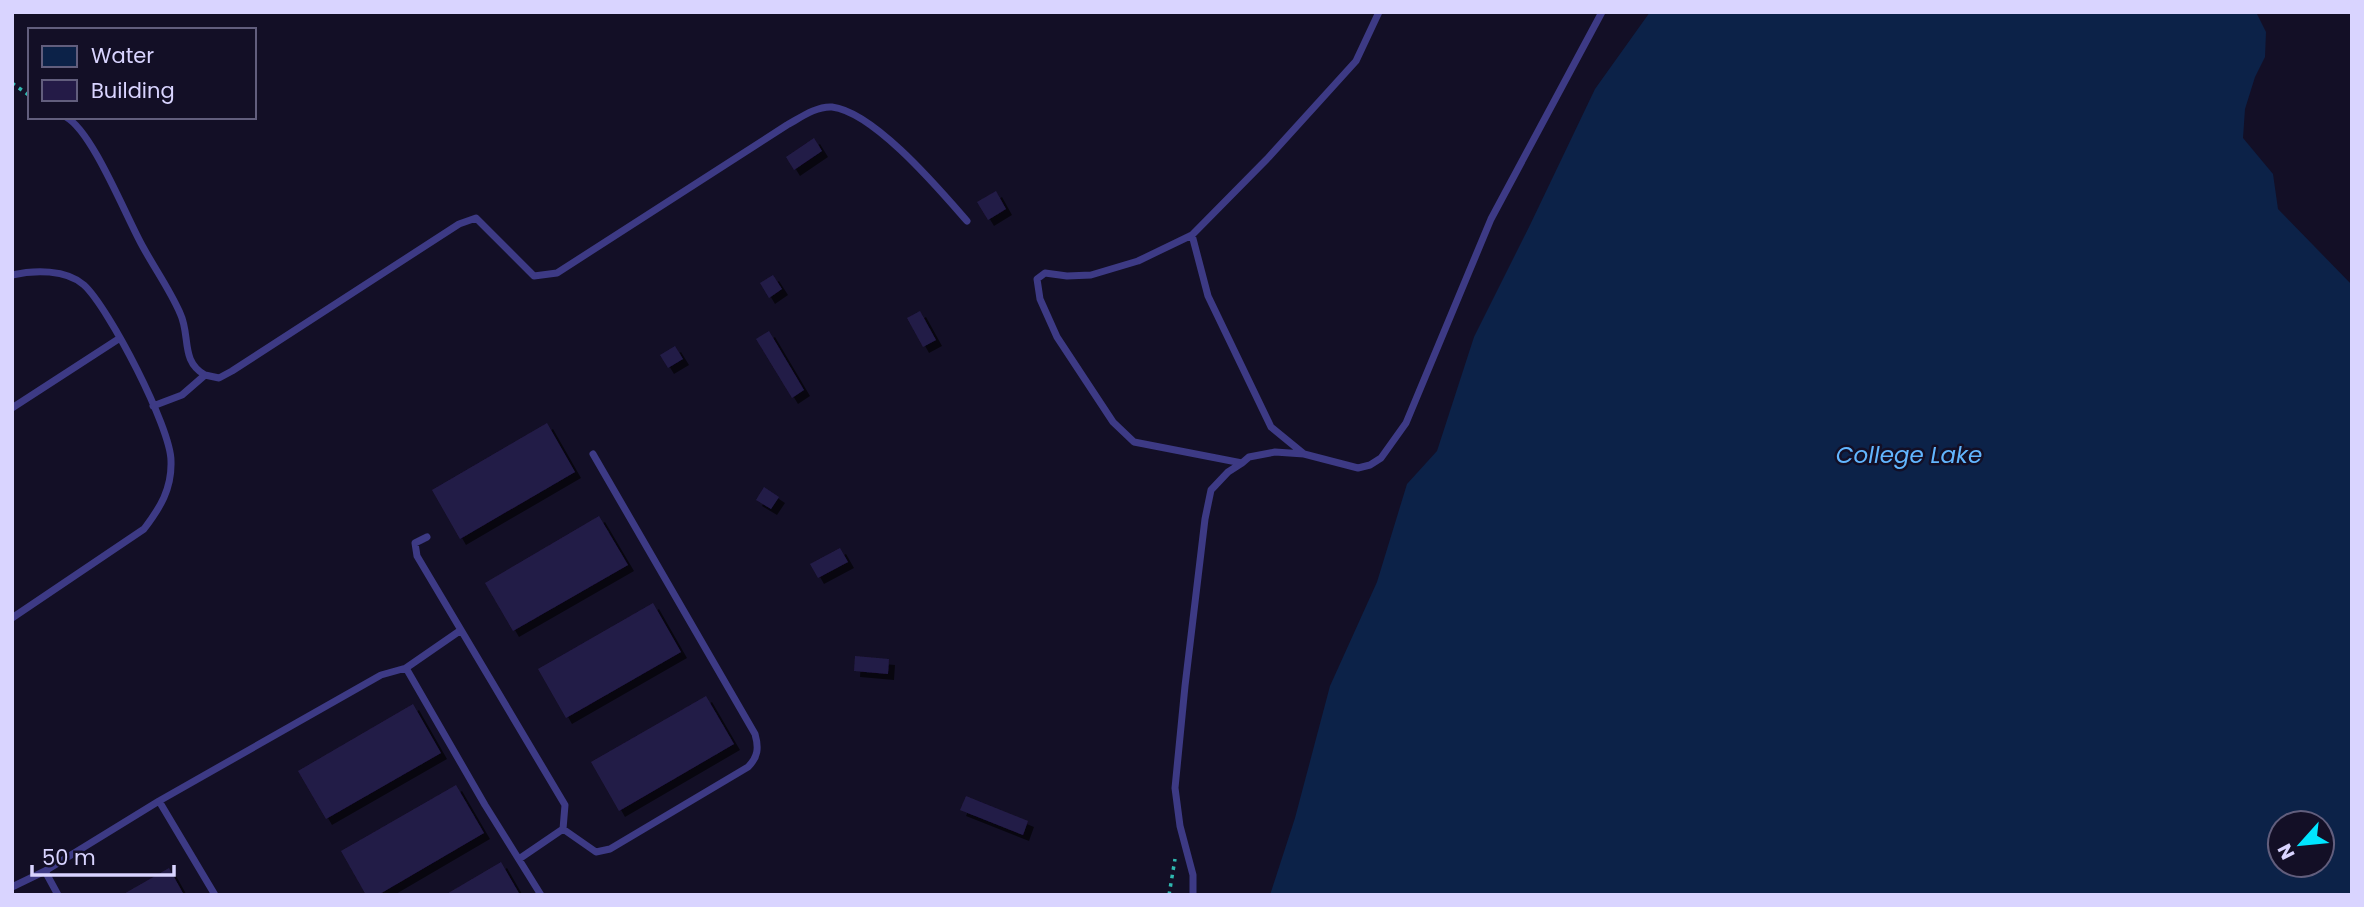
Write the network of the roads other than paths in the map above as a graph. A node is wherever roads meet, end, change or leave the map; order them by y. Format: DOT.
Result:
graph roads {
  1 [pos="1379,12"];
  2 [pos="1602,12"];
  3 [pos="68,119"];
  4 [pos="967,221"];
  5 [pos="1192,235"];
  6 [pos="12,275"];
  7 [pos="120,338"];
  8 [pos="205,375"];
  9 [pos="153,406"];
  10 [pos="12,408"];
  11 [pos="593,454"];
  12 [pos="1304,454"];
  13 [pos="1242,463"];
  14 [pos="426,537"];
  15 [pos="12,618"];
  16 [pos="461,630"];
  17 [pos="406,668"];
  18 [pos="159,801"];
  19 [pos="563,829"];
  20 [pos="519,859"];
  21 [pos="45,871"];
  22 [pos="12,887"];
  23 [pos="58,895"];
  24 [pos="215,895"];
  25 [pos="541,895"];
  26 [pos="1193,895"];
  1 -- 5 [label="lane"];
  2 -- 12 [label="lane"];
  3 -- 8 [label="lane"];
  4 -- 8 [label="lane"];
  5 -- 12 [label="lane"];
  5 -- 13 [label="lane"];
  6 -- 7 [label="lane"];
  7 -- 9 [label="lane"];
  7 -- 10 [label="lane"];
  8 -- 9 [label="lane"];
  9 -- 15 [label="lane"];
  11 -- 19 [label="lane"];
  12 -- 13 [label="lane"];
  13 -- 26 [label="lane"];
  14 -- 16 [label="lane"];
  16 -- 17 [label="lane"];
  16 -- 19 [label="lane"];
  17 -- 18 [label="lane"];
  17 -- 20 [label="lane"];
  18 -- 21 [label="lane"];
  18 -- 24 [label="lane"];
  19 -- 20 [label="lane"];
  20 -- 25 [label="lane"];
  21 -- 22 [label="lane"];
  21 -- 23 [label="lane"];
}
